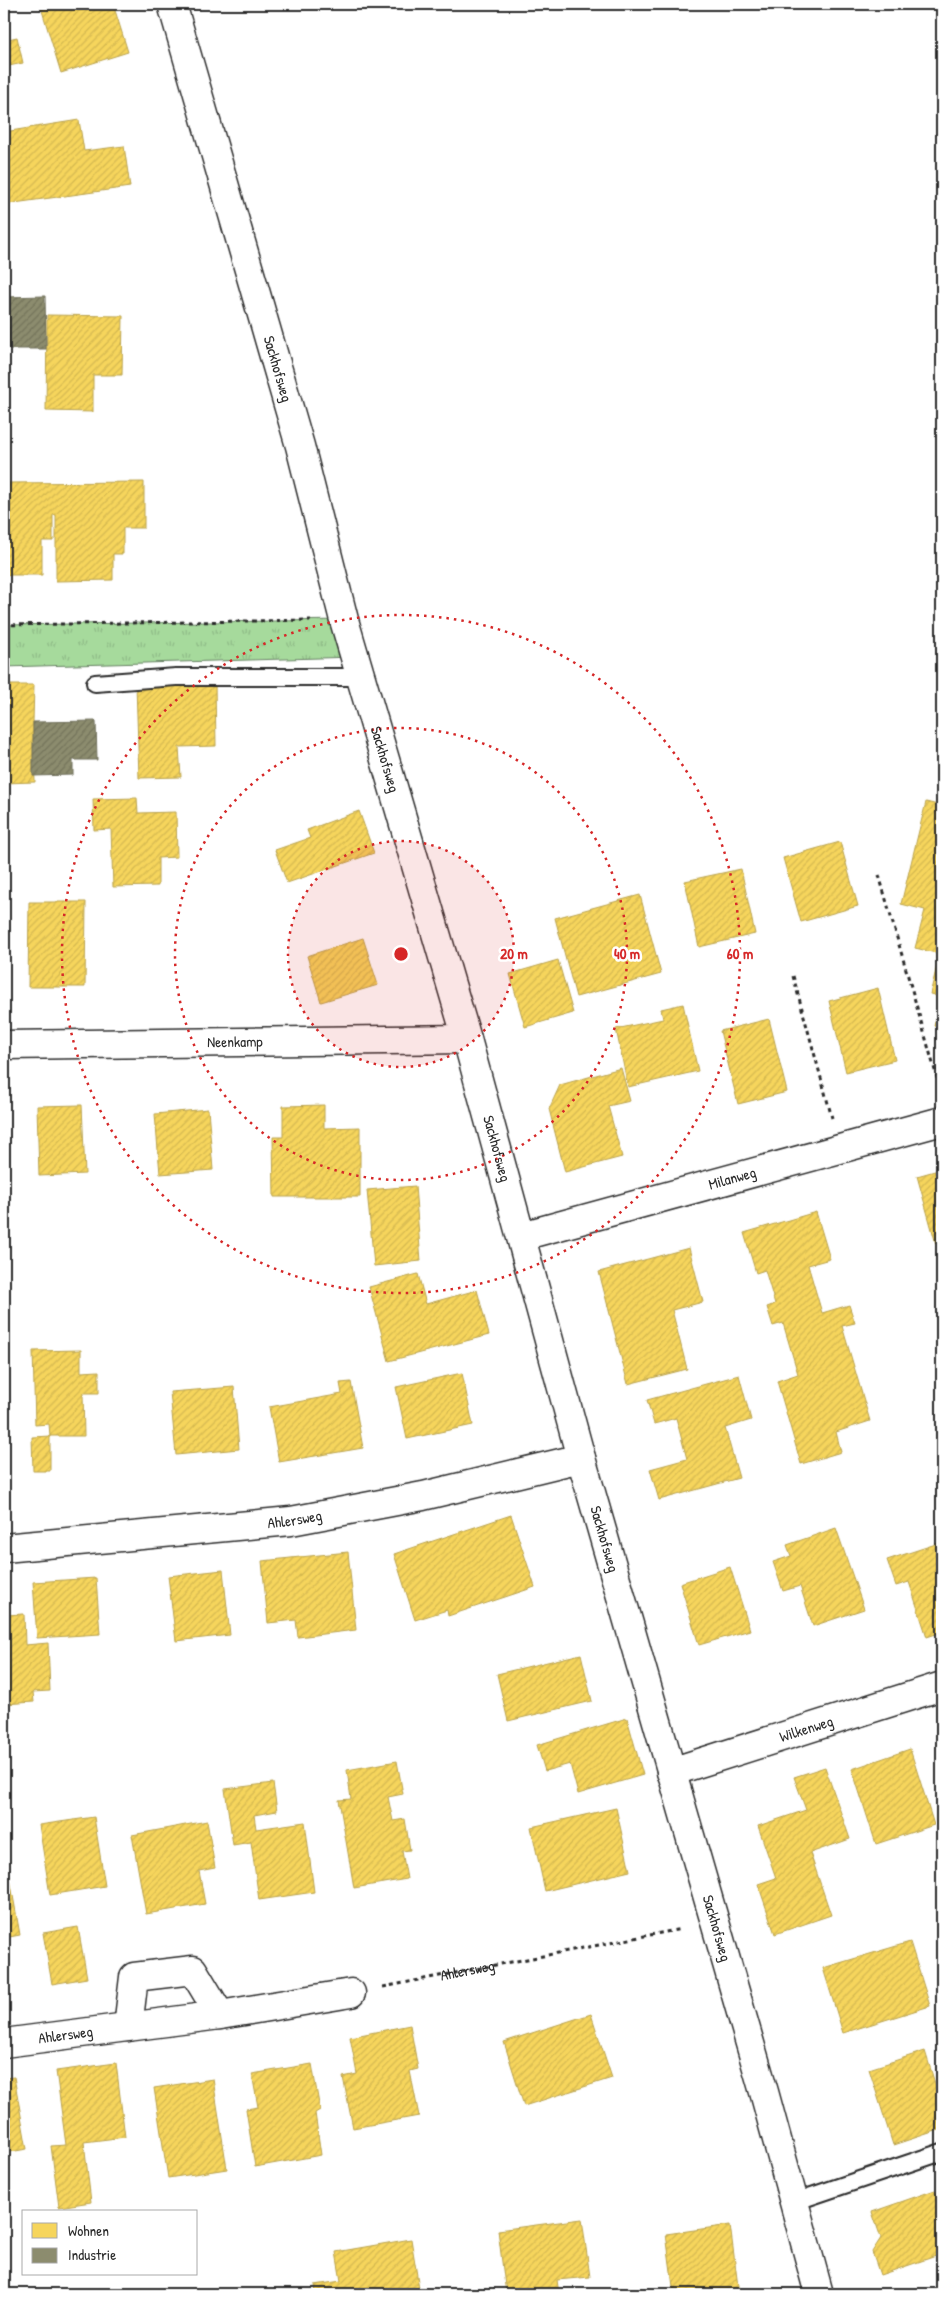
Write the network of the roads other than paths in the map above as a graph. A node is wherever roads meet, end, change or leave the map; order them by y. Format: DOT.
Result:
graph roads {
  1 [pos="172,4"];
  2 [pos="361,677"];
  3 [pos="95,683"];
  4 [pos="467,1039"];
  5 [pos="4,1045"];
  6 [pos="942,1121"];
  7 [pos="522,1236"];
  8 [pos="582,1458"];
  9 [pos="4,1548"];
  10 [pos="942,1686"];
  11 [pos="671,1772"];
  12 [pos="352,1993"];
  13 [pos="220,2015"];
  14 [pos="128,2027"];
  15 [pos="4,2043"];
  16 [pos="942,2152"];
  17 [pos="794,2202"];
  18 [pos="819,2294"];
  1 -- 2 [label="street, Sackhofsweg"];
  2 -- 3 [label="lane"];
  2 -- 4 [label="street, Sackhofsweg"];
  4 -- 5 [label="street, Neenkamp"];
  4 -- 7 [label="street, Sackhofsweg"];
  6 -- 7 [label="street, Milanweg"];
  7 -- 8 [label="street, Sackhofsweg"];
  8 -- 9 [label="street, Ahlersweg"];
  8 -- 11 [label="street, Sackhofsweg"];
  10 -- 11 [label="street, Wilkenweg"];
  11 -- 17 [label="street, Sackhofsweg"];
  12 -- 13 [label="street, Ahlersweg"];
  13 -- 14 [label="street, Ahlersweg"];
  13 -- 14 [label="street"];
  14 -- 15 [label="street, Ahlersweg"];
  16 -- 17 [label="lane"];
  17 -- 18 [label="street, Sackhofsweg"];
}
